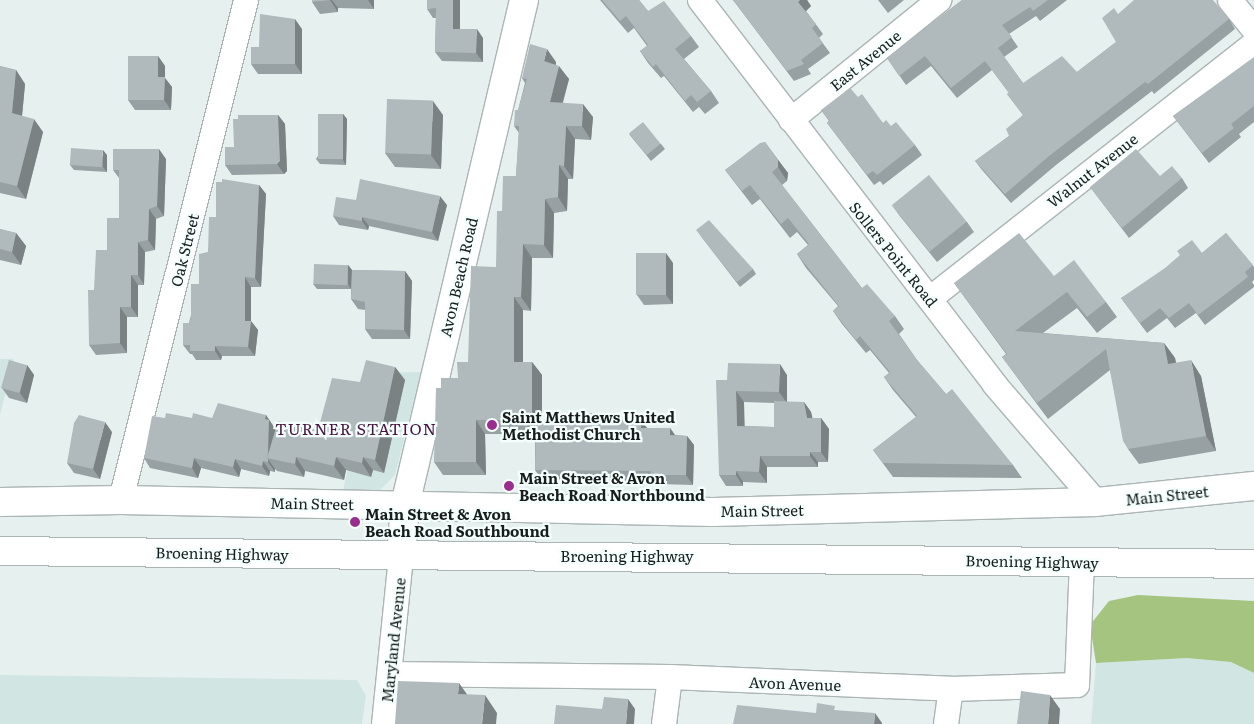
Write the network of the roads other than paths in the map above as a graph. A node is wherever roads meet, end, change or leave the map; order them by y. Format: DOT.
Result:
graph roads {
  1 [pos="246,0"];
  2 [pos="524,0"];
  3 [pos="700,0"];
  4 [pos="940,0"];
  5 [pos="1230,0"];
  6 [pos="1254,30"];
  7 [pos="1254,44"];
  8 [pos="791,120"];
  9 [pos="931,298"];
  10 [pos="1254,486"];
  11 [pos="121,500"];
  12 [pos="0,502"];
  13 [pos="1096,502"];
  14 [pos="405,505"];
  15 [pos="0,551"];
  16 [pos="401,556"];
  17 [pos="1082,562"];
  18 [pos="1254,564"];
  19 [pos="390,674"];
  20 [pos="670,677"];
  21 [pos="951,689"];
  22 [pos="384,724"];
  23 [pos="664,724"];
  24 [pos="946,724"];
  1 -- 11 [label="street, Oak Street"];
  2 -- 14 [label="street, Avon Beach Road"];
  3 -- 8 [label="street, Sollers Point Road"];
  4 -- 8 [label="street, East Avenue"];
  5 -- 6 [label="street"];
  7 -- 9 [label="street, Walnut Avenue"];
  8 -- 9 [label="street, Sollers Point Road"];
  9 -- 13 [label="street, Sollers Point Road"];
  10 -- 13 [label="street, Main Street"];
  11 -- 12 [label="street, Main Street"];
  11 -- 14 [label="street, Main Street"];
  13 -- 14 [label="street, Main Street"];
  14 -- 16 [label="street, Avon Beach Road"];
  15 -- 16 [label="street, Broening Highway"];
  16 -- 17 [label="street, Broening Highway"];
  16 -- 19 [label="street, Maryland Avenue"];
  17 -- 18 [label="street, Broening Highway"];
  17 -- 21 [label="street, Avon Avenue"];
  19 -- 20 [label="street, Avon Avenue"];
  19 -- 22 [label="street, Maryland Avenue"];
  20 -- 21 [label="street, Avon Avenue"];
  20 -- 23 [label="street"];
  21 -- 24 [label="street"];
}
